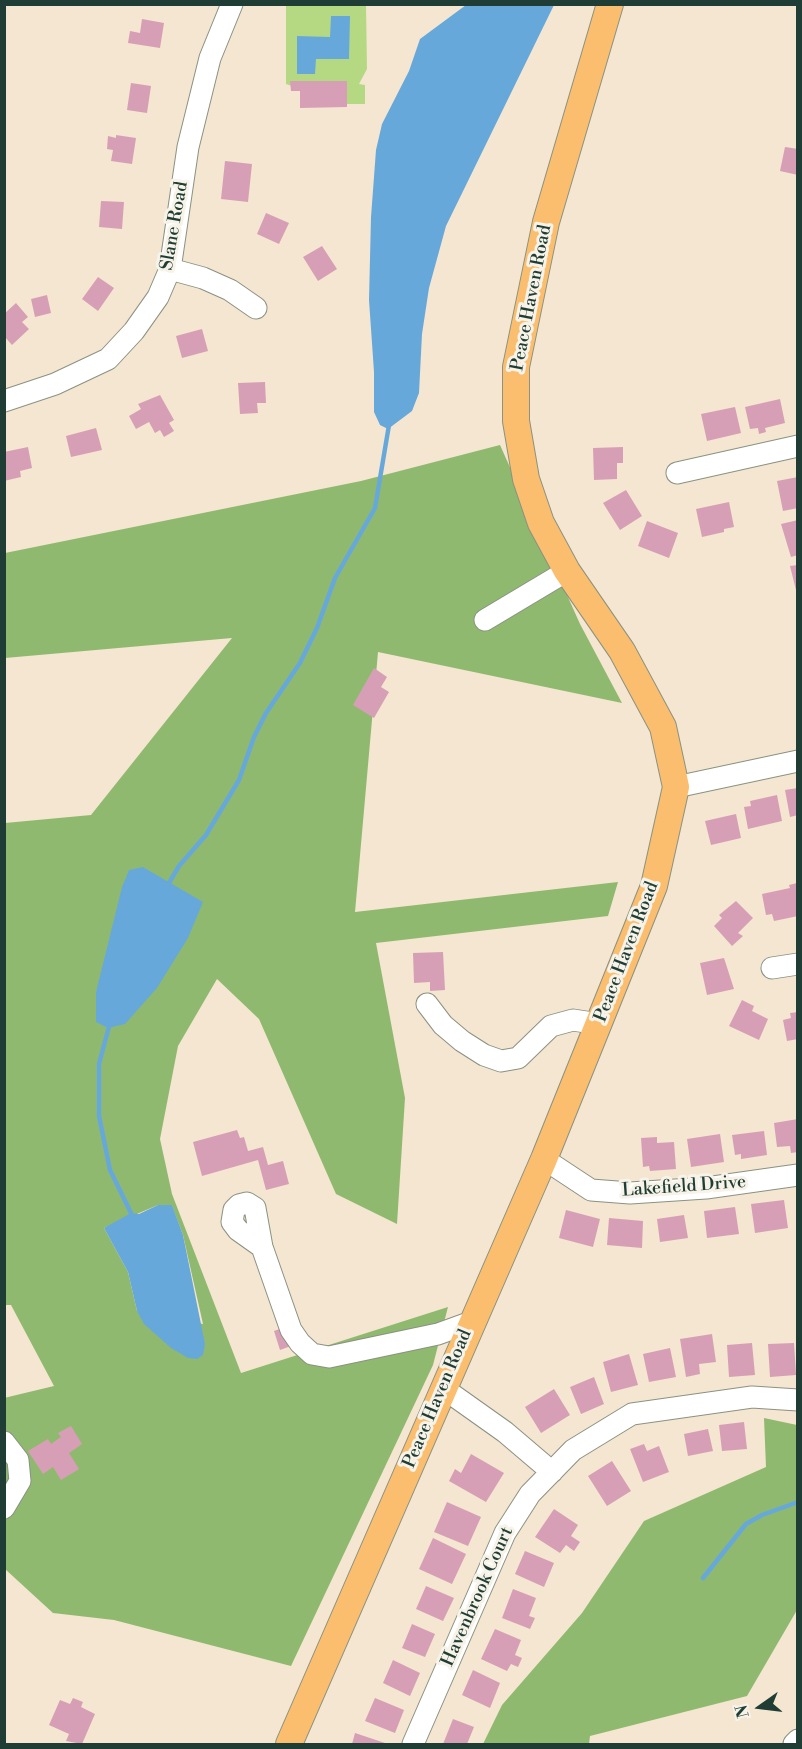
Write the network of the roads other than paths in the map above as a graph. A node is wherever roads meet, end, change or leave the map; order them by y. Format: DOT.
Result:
graph roads {
  1 [pos="232,4"];
  2 [pos="609,4"];
  3 [pos="170,269"];
  4 [pos="255,308"];
  5 [pos="4,401"];
  6 [pos="798,446"];
  7 [pos="677,473"];
  8 [pos="567,571"];
  9 [pos="486,620"];
  10 [pos="798,761"];
  11 [pos="676,787"];
  12 [pos="798,964"];
  13 [pos="772,968"];
  14 [pos="427,1004"];
  15 [pos="598,1024"];
  16 [pos="544,1159"];
  17 [pos="798,1175"];
  18 [pos="262,1247"];
  19 [pos="471,1322"];
  20 [pos="443,1388"];
  21 [pos="798,1400"];
  22 [pos="4,1442"];
  23 [pos="552,1472"];
  24 [pos="4,1508"];
  25 [pos="798,1740"];
  26 [pos="289,1744"];
  27 [pos="413,1744"];
  28 [pos="794,1744"];
  1 -- 3 [label="street, Slane Road"];
  2 -- 8 [label="main road, Peace Haven Road"];
  3 -- 4 [label="street"];
  3 -- 5 [label="street, Slane Road"];
  6 -- 7 [label="street"];
  8 -- 9 [label="street"];
  8 -- 11 [label="main road, Peace Haven Road"];
  10 -- 11 [label="street"];
  11 -- 15 [label="main road, Peace Haven Road"];
  12 -- 13 [label="street"];
  14 -- 15 [label="street"];
  15 -- 16 [label="main road, Peace Haven Road"];
  16 -- 17 [label="street, Lakefield Drive"];
  16 -- 19 [label="main road, Peace Haven Road"];
  18 -- 19 [label="street"];
  19 -- 20 [label="main road, Peace Haven Road"];
  20 -- 23 [label="street"];
  20 -- 26 [label="main road, Peace Haven Road"];
  21 -- 23 [label="street, Havenbrook Court"];
  22 -- 24 [label="street"];
  23 -- 27 [label="street, Havenbrook Court"];
  25 -- 28 [label="street"];
}
